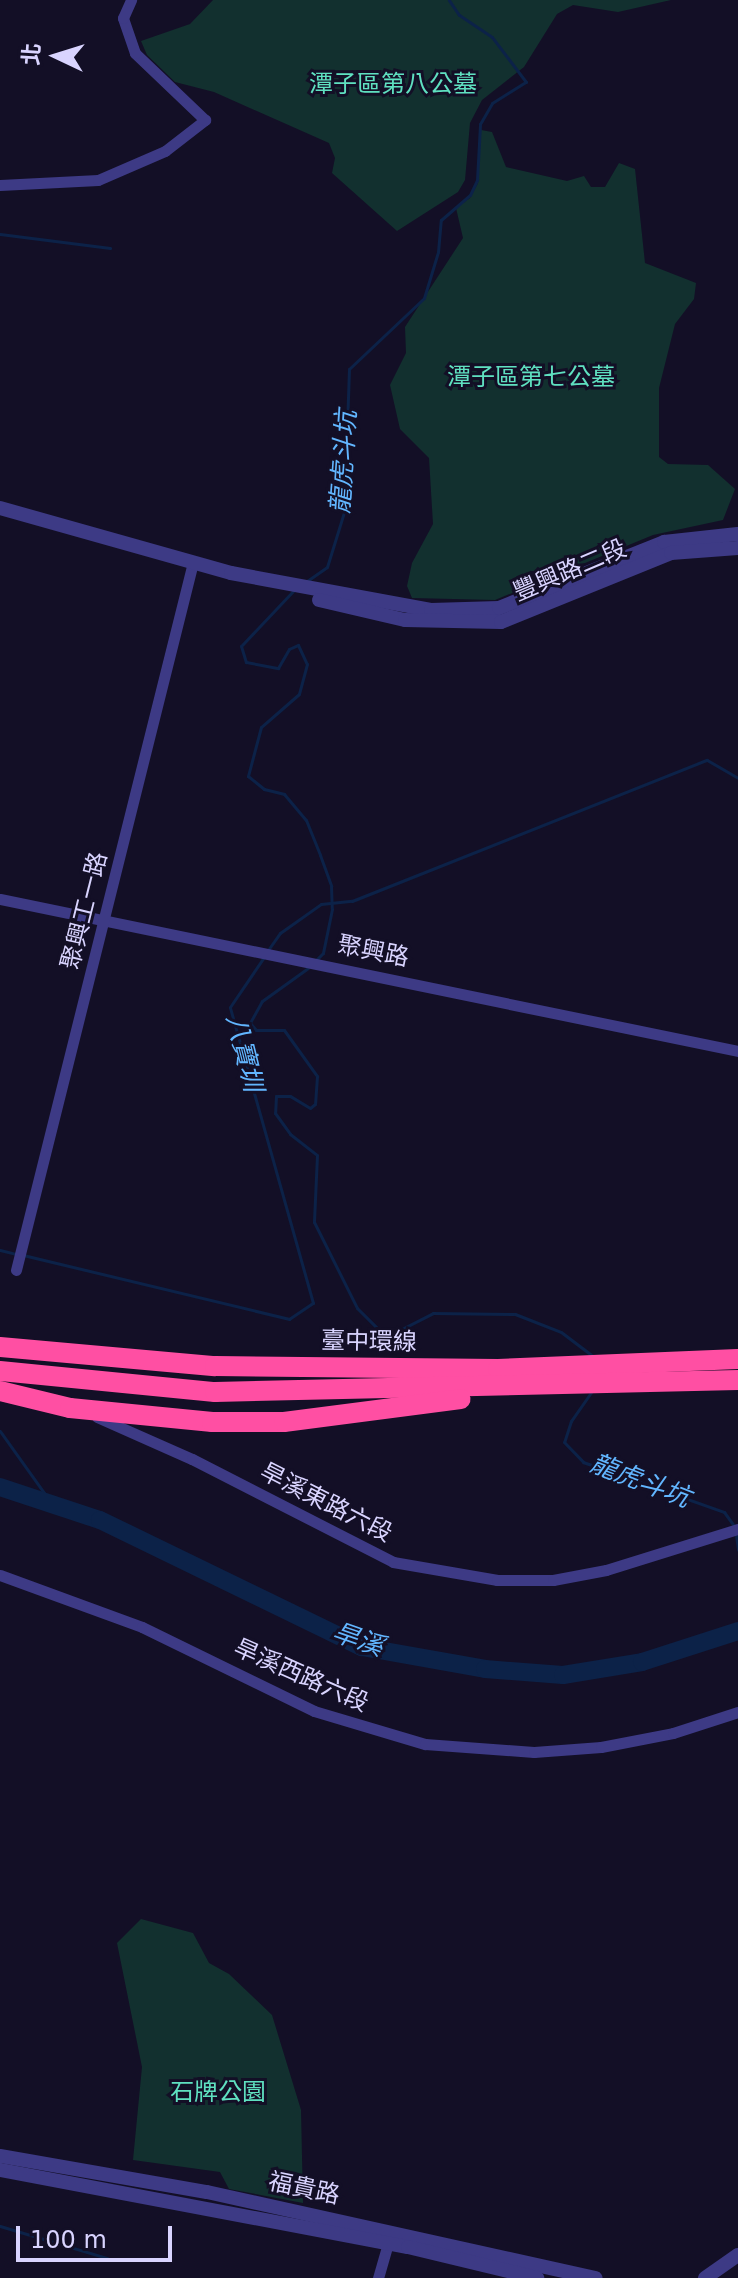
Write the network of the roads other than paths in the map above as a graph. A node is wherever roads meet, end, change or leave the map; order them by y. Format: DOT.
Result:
graph roads {
  1 [pos="131,0"];
  2 [pos="0,185"];
  3 [pos="0,508"];
  4 [pos="738,534"];
  5 [pos="738,548"];
  6 [pos="193,562"];
  7 [pos="294,590"];
  8 [pos="0,899"];
  9 [pos="105,923"];
  10 [pos="738,1051"];
  11 [pos="16,1270"];
  12 [pos="0,1344"];
  13 [pos="738,1359"];
  14 [pos="0,1371"];
  15 [pos="738,1380"];
  16 [pos="609,1385"];
  17 [pos="0,1390"];
  18 [pos="738,1529"];
  19 [pos="0,1575"];
  20 [pos="738,1712"];
  21 [pos="0,2156"];
  22 [pos="0,2170"];
  23 [pos="388,2243"];
  24 [pos="738,2255"];
  25 [pos="378,2278"];
  26 [pos="537,2278"];
  27 [pos="596,2278"];
  28 [pos="705,2278"];
  1 -- 2 [label="street"];
  3 -- 6 [label="street, 豐興路二段"];
  4 -- 7 [label="street, 豐興路二段"];
  5 -- 7 [label="street, 豐興路二段"];
  6 -- 7 [label="street, 豐興路二段"];
  6 -- 9 [label="street, 聚興工一路"];
  8 -- 9 [label="street, 聚興路"];
  9 -- 10 [label="street, 聚興路"];
  9 -- 11 [label="street, 聚興工一路"];
  12 -- 13 [label="highway, 臺中環線"];
  14 -- 16 [label="highway, 臺中環線"];
  15 -- 16 [label="highway, 臺中環線"];
  16 -- 17 [label="highway"];
  17 -- 18 [label="street, 旱溪東路六段"];
  19 -- 20 [label="street, 旱溪西路六段"];
  21 -- 27 [label="street, 福貴路"];
  22 -- 23 [label="street, 福貴路"];
  23 -- 25 [label="street"];
  23 -- 26 [label="street, 福貴路"];
  24 -- 28 [label="street"];
}
